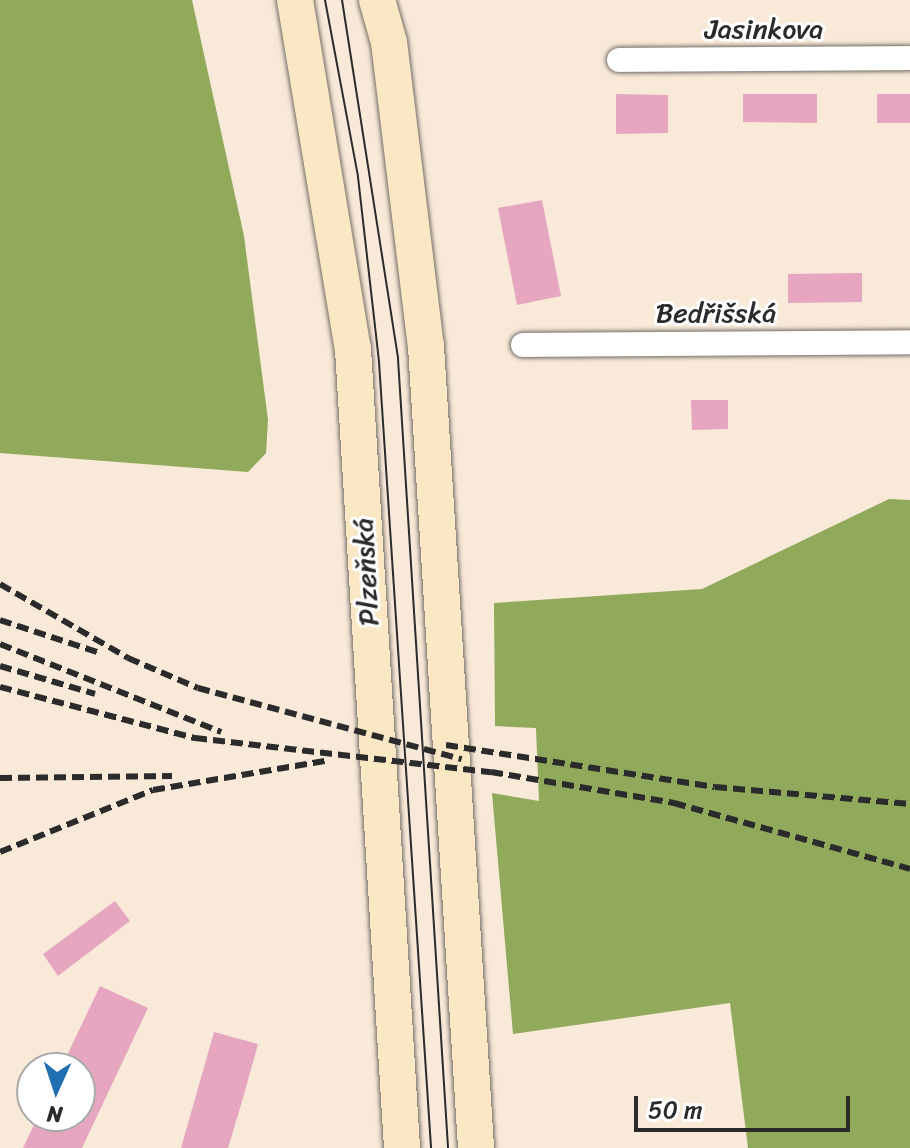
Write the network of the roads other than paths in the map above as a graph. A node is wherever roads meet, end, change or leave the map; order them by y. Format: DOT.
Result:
graph roads {
  1 [pos="295,0"];
  2 [pos="377,0"];
  3 [pos="910,58"];
  4 [pos="619,60"];
  5 [pos="910,342"];
  6 [pos="523,345"];
  7 [pos="402,1148"];
  8 [pos="476,1148"];
  1 -- 7 [label="main road, Plzeňská"];
  2 -- 8 [label="main road"];
  3 -- 4 [label="street, Jasinkova"];
  5 -- 6 [label="street, Bedřišská"];
}
